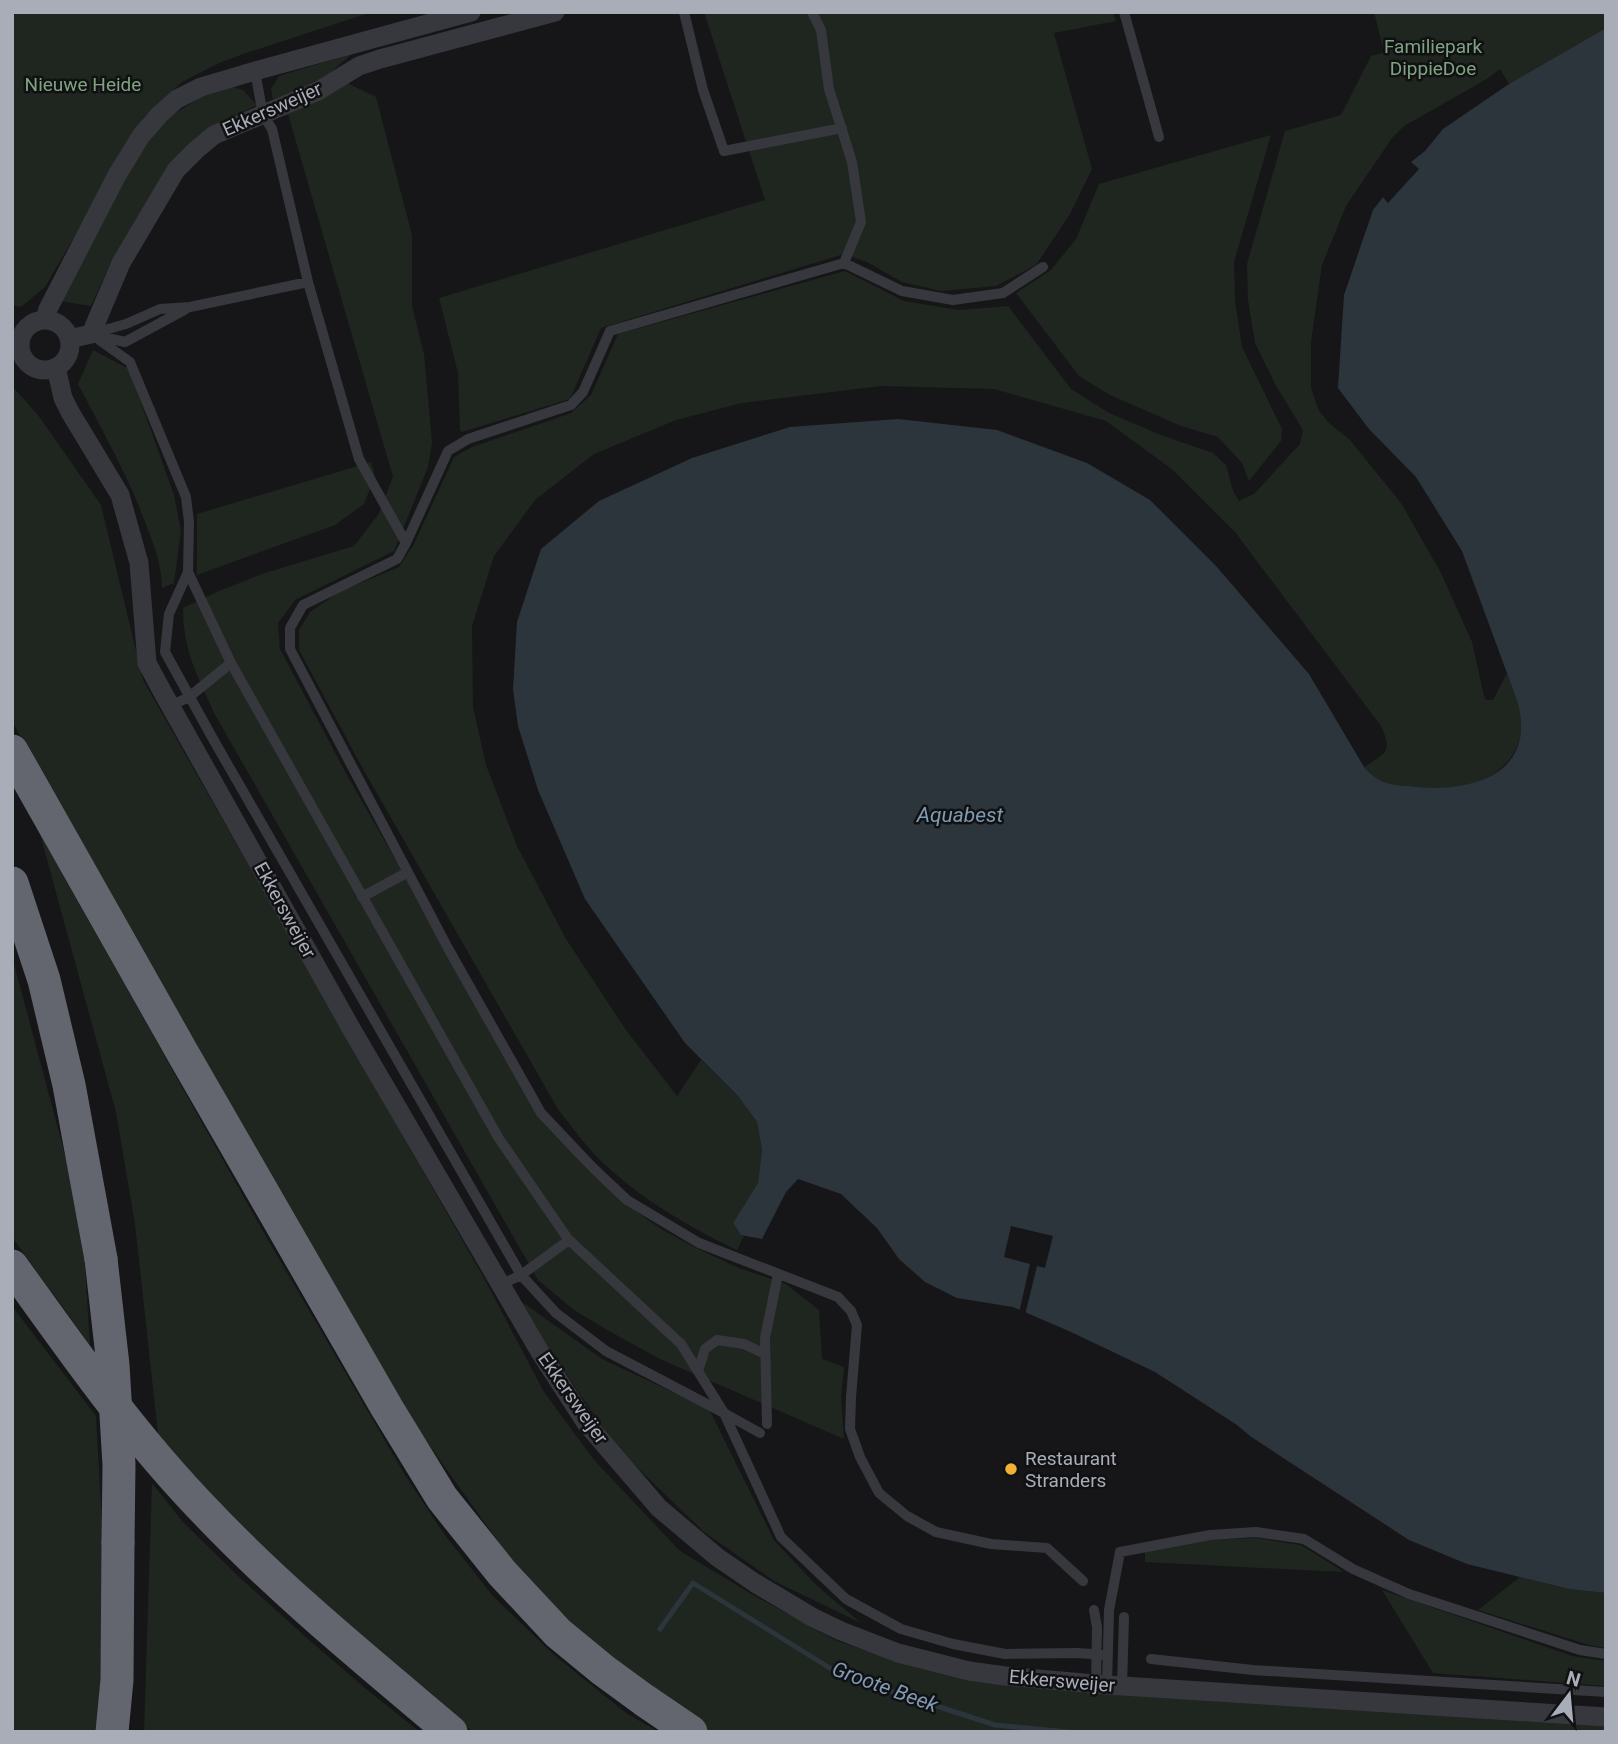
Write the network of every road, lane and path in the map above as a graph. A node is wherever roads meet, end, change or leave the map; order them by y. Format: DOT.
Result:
graph roads {
  1 [pos="471,12"];
  2 [pos="555,12"];
  3 [pos="684,12"];
  4 [pos="812,12"];
  5 [pos="1124,12"];
  6 [pos="255,71"];
  7 [pos="263,115"];
  8 [pos="842,128"];
  9 [pos="1159,137"];
  10 [pos="844,263"];
  11 [pos="1043,267"];
  12 [pos="308,282"];
  13 [pos="190,307"];
  14 [pos="45,320"];
  15 [pos="17,333"];
  16 [pos="91,334"];
  17 [pos="69,339"];
  18 [pos="56,367"];
  19 [pos="406,543"];
  20 [pos="188,572"];
  21 [pos="231,663"];
  22 [pos="189,697"];
  23 [pos="170,706"];
  24 [pos="12,751"];
  25 [pos="408,872"];
  26 [pos="12,883"];
  27 [pos="362,897"];
  28 [pos="569,1240"];
  29 [pos="12,1266"];
  30 [pos="778,1274"];
  31 [pos="521,1275"];
  32 [pos="500,1285"];
  33 [pos="765,1354"];
  34 [pos="698,1371"];
  35 [pos="724,1413"];
  36 [pos="1083,1581"];
  37 [pos="1094,1610"];
  38 [pos="1124,1616"];
  39 [pos="1606,1654"];
  40 [pos="1102,1655"];
  41 [pos="1151,1659"];
  42 [pos="1108,1685"];
  43 [pos="1606,1692"];
  44 [pos="1606,1717"];
  45 [pos="112,1732"];
  46 [pos="451,1732"];
  47 [pos="691,1732"];
  1 -- 6 [label="street, Ekkersweijer"];
  2 -- 7 [label="street, Ekkersweijer"];
  3 -- 8 [label="lane"];
  4 -- 8 [label="lane"];
  5 -- 9 [label="lane"];
  6 -- 7 [label="lane"];
  6 -- 14 [label="street, Ekkersweijer"];
  7 -- 12 [label="lane"];
  7 -- 16 [label="street, Ekkersweijer"];
  8 -- 10 [label="lane"];
  10 -- 11 [label="lane"];
  10 -- 19 [label="lane"];
  12 -- 13 [label="lane"];
  12 -- 19 [label="lane"];
  13 -- 16 [label="lane"];
  13 -- 16 [label="lane"];
  14 -- 15 [label="street"];
  14 -- 17 [label="street"];
  15 -- 18 [label="street"];
  16 -- 17 [label="street"];
  16 -- 20 [label="lane"];
  17 -- 18 [label="street"];
  18 -- 23 [label="street, Ekkersweijer"];
  19 -- 25 [label="lane"];
  20 -- 21 [label="lane"];
  20 -- 22 [label="lane"];
  21 -- 22 [label="lane"];
  21 -- 27 [label="lane"];
  22 -- 23 [label="lane"];
  22 -- 31 [label="lane"];
  23 -- 32 [label="street, Ekkersweijer"];
  24 -- 47 [label="highway"];
  25 -- 27 [label="lane"];
  25 -- 30 [label="lane"];
  26 -- 45 [label="highway, bridge"];
  27 -- 28 [label="lane"];
  28 -- 31 [label="lane"];
  28 -- 34 [label="lane"];
  29 -- 46 [label="highway"];
  30 -- 33 [label="lane"];
  30 -- 36 [label="lane"];
  31 -- 32 [label="lane"];
  31 -- 35 [label="lane"];
  32 -- 42 [label="street, Ekkersweijer"];
  33 -- 34 [label="lane"];
  33 -- 35 [label="lane"];
  34 -- 35 [label="lane"];
  35 -- 40 [label="lane"];
  37 -- 40 [label="lane"];
  38 -- 42 [label="lane"];
  39 -- 40 [label="lane"];
  40 -- 42 [label="lane"];
  41 -- 43 [label="lane"];
  42 -- 44 [label="street, Ekkersweijer"];
}
